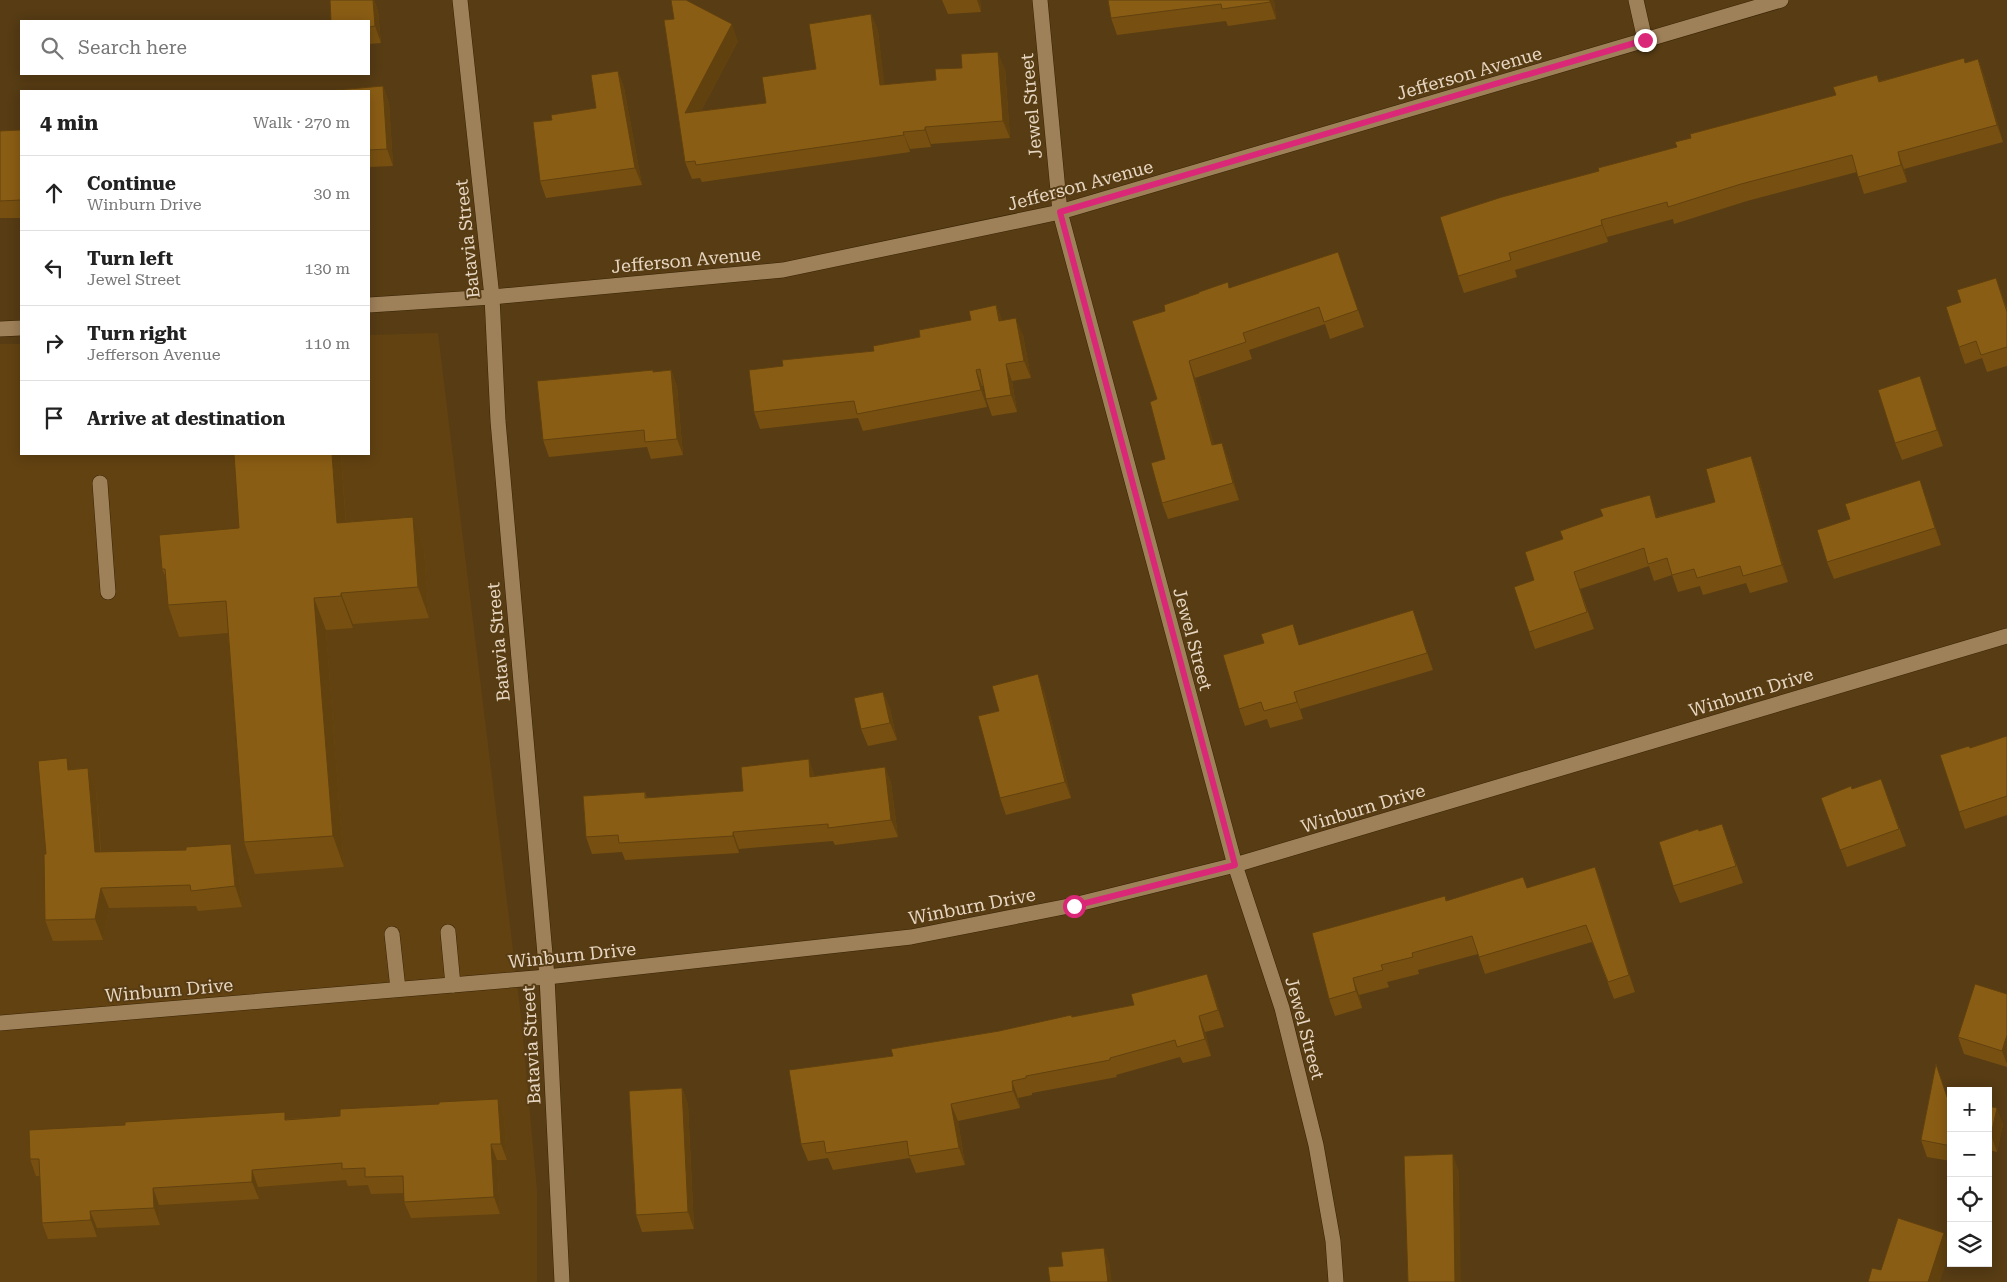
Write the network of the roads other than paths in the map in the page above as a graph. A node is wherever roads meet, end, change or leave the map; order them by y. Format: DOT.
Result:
graph roads {
  1 [pos="460,0"];
  2 [pos="1040,0"];
  3 [pos="1636,0"];
  4 [pos="1781,0"];
  5 [pos="1645,40"];
  6 [pos="1060,212"];
  7 [pos="492,297"];
  8 [pos="370,305"];
  9 [pos="20,328"];
  10 [pos="0,329"];
  11 [pos="100,483"];
  12 [pos="108,592"];
  13 [pos="2007,636"];
  14 [pos="1235,865"];
  15 [pos="448,932"];
  16 [pos="392,934"];
  17 [pos="547,977"];
  18 [pos="453,985"];
  19 [pos="398,989"];
  20 [pos="0,1023"];
  21 [pos="562,1282"];
  22 [pos="1336,1282"];
  1 -- 7 [label="street, Batavia Street"];
  2 -- 6 [label="street, Jewel Street"];
  3 -- 5 [label="street"];
  4 -- 5 [label="street, Jefferson Avenue"];
  5 -- 6 [label="street, Jefferson Avenue"];
  6 -- 7 [label="street, Jefferson Avenue"];
  6 -- 14 [label="street, Jewel Street"];
  7 -- 8 [label="street, Jefferson Avenue"];
  7 -- 17 [label="street, Batavia Street"];
  9 -- 10 [label="street"];
  11 -- 12 [label="street"];
  13 -- 14 [label="street, Winburn Drive"];
  14 -- 17 [label="street, Winburn Drive"];
  14 -- 22 [label="street, Jewel Street"];
  15 -- 18 [label="street"];
  16 -- 19 [label="street"];
  17 -- 18 [label="street, Winburn Drive"];
  17 -- 21 [label="street, Batavia Street"];
  18 -- 19 [label="street, Winburn Drive"];
  19 -- 20 [label="street, Winburn Drive"];
}
